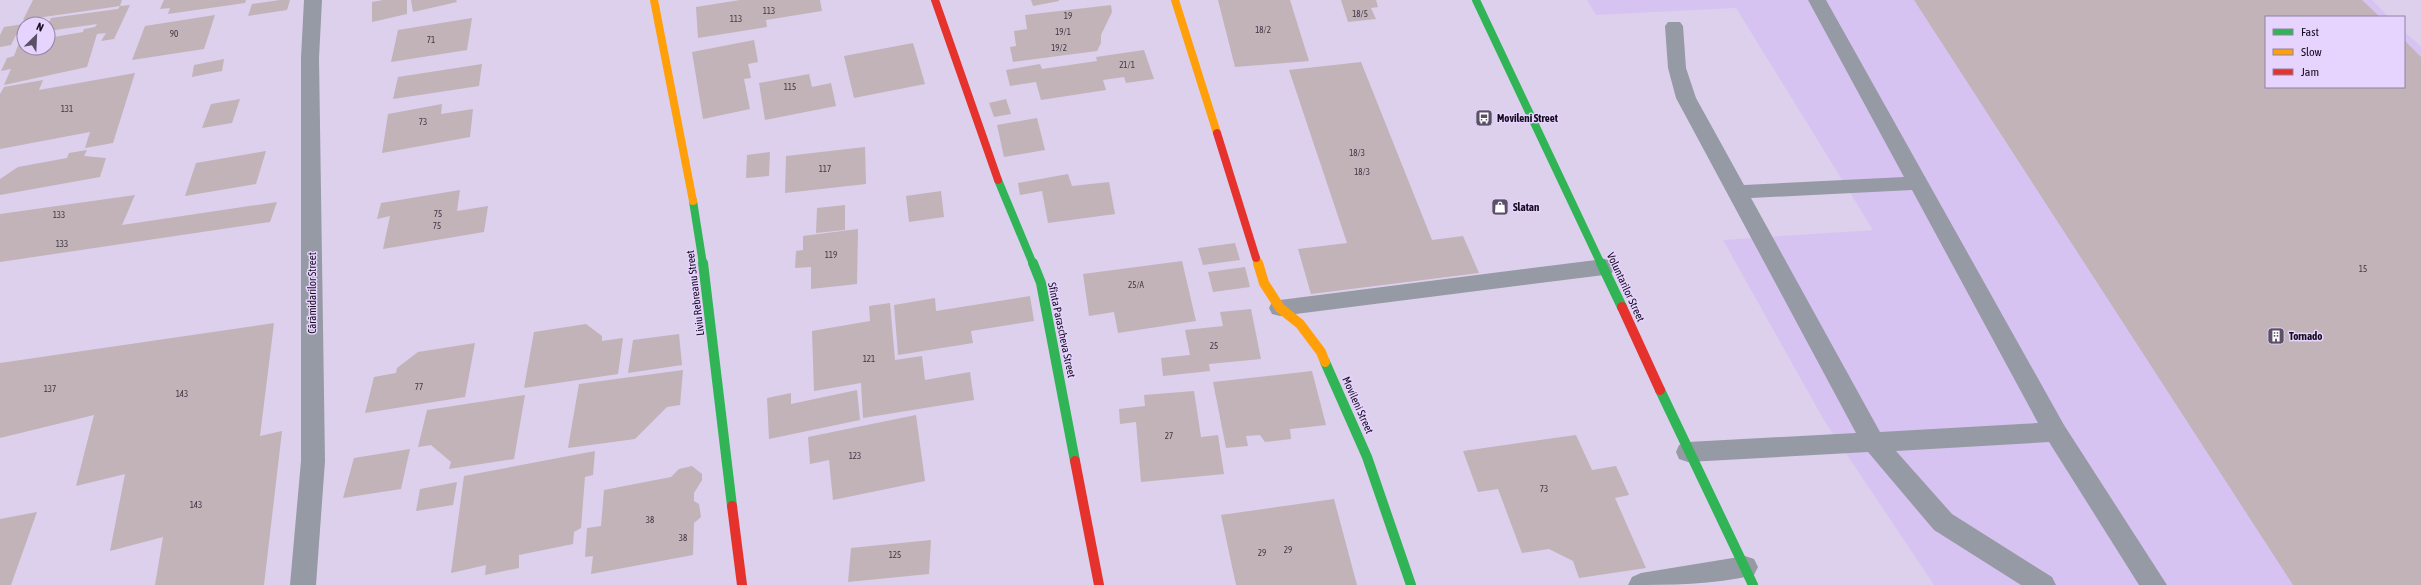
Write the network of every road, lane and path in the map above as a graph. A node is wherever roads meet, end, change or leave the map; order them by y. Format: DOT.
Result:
graph roads {
  1 [pos="313,0"];
  2 [pos="654,0"];
  3 [pos="935,0"];
  4 [pos="1175,0"];
  5 [pos="1476,0"];
  6 [pos="1817,0"];
  7 [pos="1674,26"];
  8 [pos="1918,183"];
  9 [pos="1738,192"];
  10 [pos="1604,267"];
  11 [pos="1280,308"];
  12 [pos="2055,432"];
  13 [pos="1873,442"];
  14 [pos="1688,452"];
  15 [pos="1749,576"];
  16 [pos="303,585"];
  17 [pos="742,585"];
  18 [pos="1099,585"];
  19 [pos="1410,585"];
  20 [pos="1641,585"];
  21 [pos="2043,585"];
  22 [pos="2154,585"];
  1 -- 16 [label="street, Cărămidarilor Street"];
  2 -- 17 [label="street, Liviu Rebreanu Street"];
  3 -- 18 [label="street, Sfînta Parascheva Street"];
  4 -- 11 [label="street, Movileni Street"];
  5 -- 10 [label="street, Voluntarilor Street"];
  6 -- 8 [label="street"];
  7 -- 9 [label="street"];
  8 -- 9 [label="street"];
  8 -- 12 [label="street"];
  9 -- 13 [label="street"];
  10 -- 11 [label="street"];
  10 -- 14 [label="street, Voluntarilor Street"];
  11 -- 19 [label="street, Movileni Street"];
  12 -- 13 [label="street"];
  12 -- 22 [label="street"];
  13 -- 14 [label="street"];
  13 -- 21 [label="street"];
  14 -- 15 [label="street, Voluntarilor Street"];
  15 -- 20 [label="street"];
}
